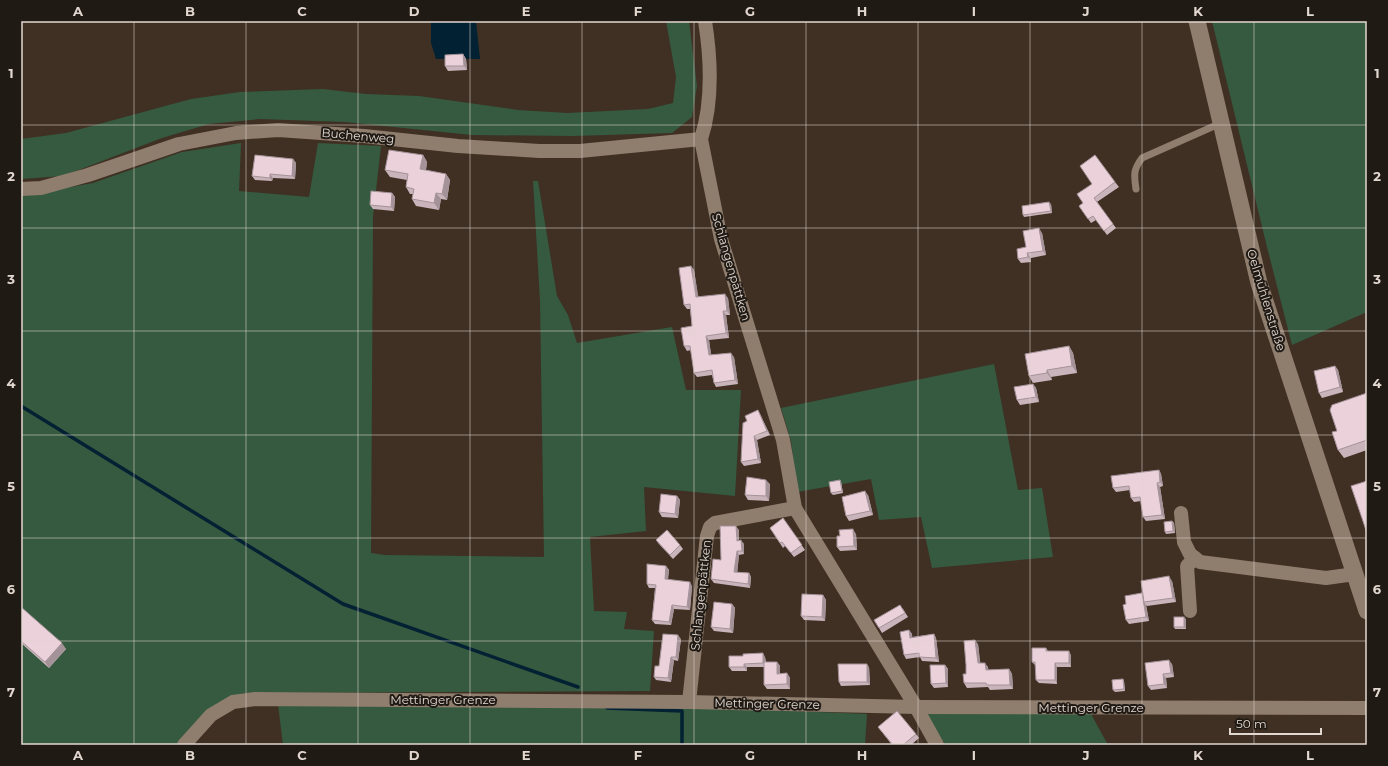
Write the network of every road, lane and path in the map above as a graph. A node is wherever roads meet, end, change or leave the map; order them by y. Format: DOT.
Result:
graph roads {
  1 [pos="705,21"];
  2 [pos="1197,21"];
  3 [pos="1221,123"];
  4 [pos="701,139"];
  5 [pos="21,189"];
  6 [pos="1136,189"];
  7 [pos="795,508"];
  8 [pos="1181,513"];
  9 [pos="1195,558"];
  10 [pos="1355,574"];
  11 [pos="1190,611"];
  12 [pos="1367,611"];
  13 [pos="689,702"];
  14 [pos="916,707"];
  15 [pos="1367,708"];
  16 [pos="184,745"];
  17 [pos="937,745"];
  1 -- 4 [label="street, Schlangenpättken"];
  2 -- 3 [label="street, Oelmühlenstraße"];
  3 -- 6 [label="lane"];
  3 -- 10 [label="street, Oelmühlenstraße"];
  4 -- 5 [label="street, Buchenweg"];
  4 -- 7 [label="street, Schlangenpättken"];
  7 -- 13 [label="street, Schlangenpättken"];
  7 -- 14 [label="street, Schlangenpättken"];
  8 -- 9 [label="street"];
  9 -- 10 [label="street"];
  9 -- 11 [label="street"];
  10 -- 12 [label="street, Oelmühlenstraße"];
  13 -- 14 [label="street, Mettinger Grenze"];
  13 -- 16 [label="street, Mettinger Grenze"];
  14 -- 15 [label="street, Mettinger Grenze"];
  14 -- 17 [label="street, Schlangenpättken"];
}
